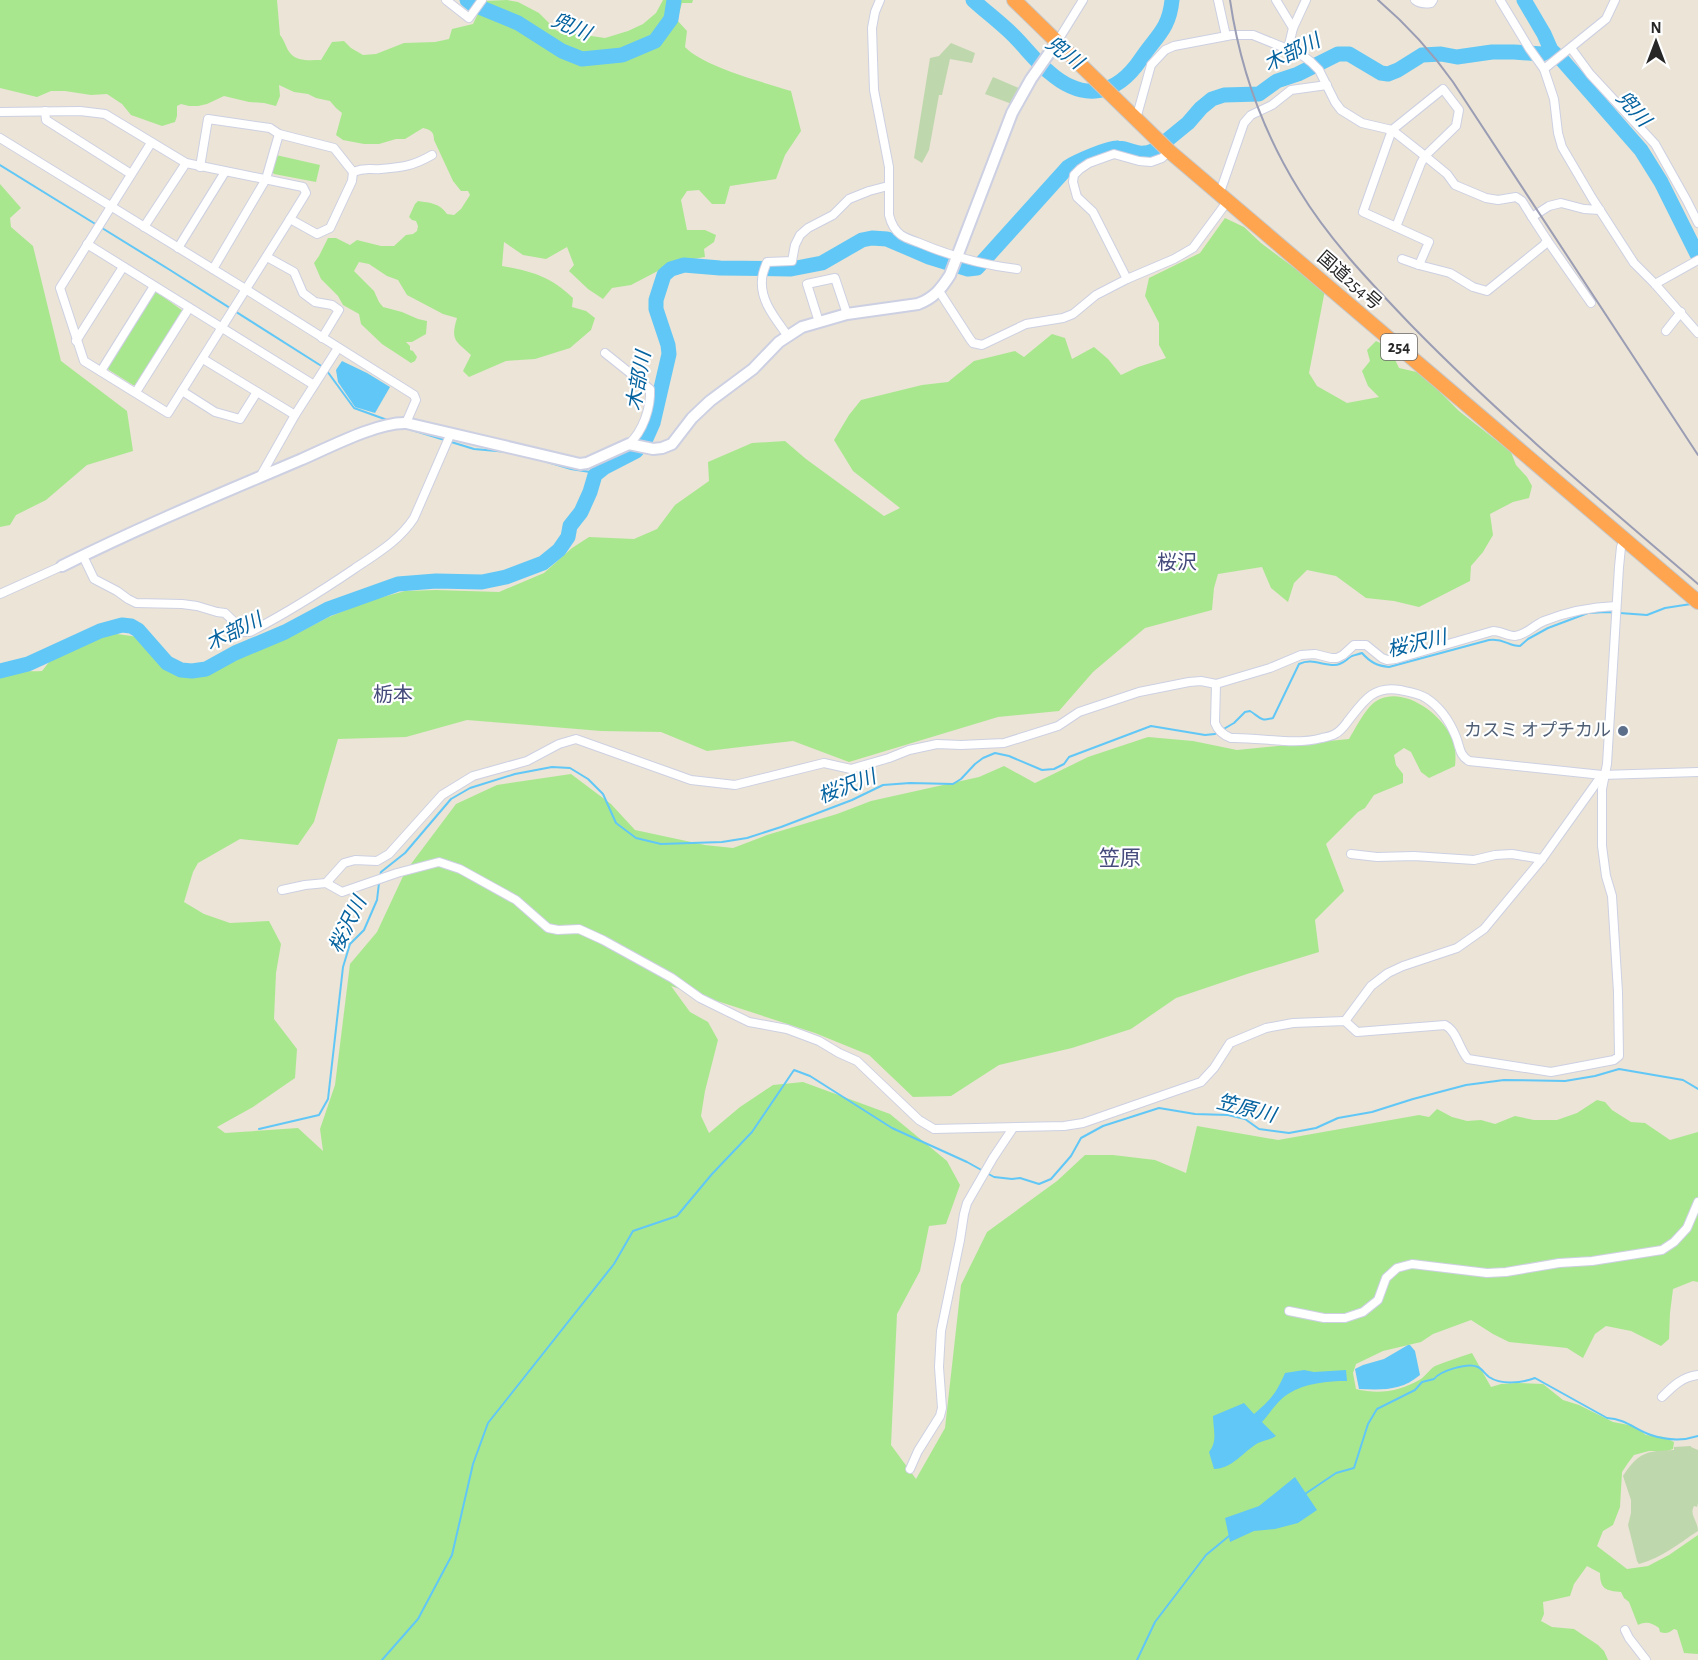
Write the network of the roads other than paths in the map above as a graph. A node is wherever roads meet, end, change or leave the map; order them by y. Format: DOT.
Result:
graph roads {
  1 [pos="447,0"];
  2 [pos="482,0"];
  3 [pos="880,0"];
  4 [pos="1014,0"];
  5 [pos="1083,0"];
  6 [pos="1218,0"];
  7 [pos="1276,0"];
  8 [pos="1306,0"];
  9 [pos="1415,0"];
  10 [pos="1433,0"];
  11 [pos="1500,0"];
  12 [pos="1615,0"];
  13 [pos="1293,28"];
  14 [pos="1226,36"];
  15 [pos="1057,42"];
  16 [pos="1288,49"];
  17 [pos="1569,50"];
  18 [pos="1545,68"];
  19 [pos="1327,85"];
  20 [pos="45,111"];
  21 [pos="0,112"];
  22 [pos="1136,119"];
  23 [pos="1392,130"];
  24 [pos="279,134"];
  25 [pos="0,138"];
  26 [pos="151,143"];
  27 [pos="1169,151"];
  28 [pos="432,155"];
  29 [pos="1425,156"];
  30 [pos="186,163"];
  31 [pos="200,167"];
  32 [pos="225,171"];
  33 [pos="353,172"];
  34 [pos="131,174"];
  35 [pos="266,179"];
  36 [pos="888,186"];
  37 [pos="1223,198"];
  38 [pos="111,207"];
  39 [pos="1600,210"];
  40 [pos="1532,217"];
  41 [pos="290,219"];
  42 [pos="1698,223"];
  43 [pos="1396,226"];
  44 [pos="144,227"];
  45 [pos="1547,240"];
  46 [pos="87,244"];
  47 [pos="178,248"];
  48 [pos="267,257"];
  49 [pos="957,257"];
  50 [pos="1402,259"];
  51 [pos="1698,260"];
  52 [pos="1419,265"];
  53 [pos="123,267"];
  54 [pos="213,269"];
  55 [pos="1017,270"];
  56 [pos="1126,279"];
  57 [pos="1654,284"];
  58 [pos="154,285"];
  59 [pos="247,290"];
  60 [pos="939,291"];
  61 [pos="1591,303"];
  62 [pos="189,308"];
  63 [pos="1680,312"];
  64 [pos="846,314"];
  65 [pos="819,322"];
  66 [pos="222,328"];
  67 [pos="1666,331"];
  68 [pos="1698,333"];
  69 [pos="787,335"];
  70 [pos="322,338"];
  71 [pos="76,341"];
  72 [pos="338,348"];
  73 [pos="605,353"];
  74 [pos="203,359"];
  75 [pos="101,371"];
  76 [pos="314,385"];
  77 [pos="182,391"];
  78 [pos="136,393"];
  79 [pos="256,393"];
  80 [pos="295,415"];
  81 [pos="406,423"];
  82 [pos="451,433"];
  83 [pos="629,444"];
  84 [pos="260,477"];
  85 [pos="1624,538"];
  86 [pos="83,556"];
  87 [pos="62,566"];
  88 [pos="0,594"];
  89 [pos="1695,600"];
  90 [pos="1616,611"];
  91 [pos="1216,684"];
  92 [pos="1698,772"];
  93 [pos="1604,775"];
  94 [pos="1351,854"];
  95 [pos="1542,859"];
  96 [pos="326,883"];
  97 [pos="282,890"];
  98 [pos="1345,1022"];
  99 [pos="1013,1128"];
  100 [pos="1698,1202"];
  101 [pos="1289,1311"];
  102 [pos="1698,1375"];
  103 [pos="1662,1397"];
  104 [pos="910,1469"];
  105 [pos="1625,1630"];
  106 [pos="1646,1660"];
  1 -- 2 [label="street"];
  3 -- 36 [label="street"];
  4 -- 15 [label="highway, 国道254号 / 254"];
  5 -- 15 [label="street"];
  6 -- 14 [label="street"];
  7 -- 13 [label="street"];
  8 -- 13 [label="street"];
  9 -- 10 [label="street"];
  11 -- 18 [label="street"];
  12 -- 17 [label="street"];
  13 -- 16 [label="street"];
  14 -- 16 [label="street"];
  14 -- 22 [label="street"];
  15 -- 22 [label="highway, 国道254号 / 254"];
  15 -- 49 [label="street"];
  16 -- 19 [label="street"];
  17 -- 18 [label="street"];
  17 -- 42 [label="street"];
  18 -- 39 [label="street"];
  19 -- 23 [label="street"];
  19 -- 37 [label="street"];
  20 -- 21 [label="street"];
  20 -- 26 [label="street"];
  20 -- 34 [label="street"];
  22 -- 27 [label="highway, 国道254号 / 254"];
  23 -- 29 [label="street"];
  23 -- 29 [label="street"];
  23 -- 43 [label="street"];
  24 -- 31 [label="street"];
  24 -- 33 [label="street"];
  24 -- 35 [label="street"];
  25 -- 38 [label="street"];
  26 -- 30 [label="street"];
  26 -- 34 [label="street"];
  27 -- 37 [label="highway, 国道254号 / 254"];
  27 -- 56 [label="street"];
  28 -- 33 [label="street"];
  29 -- 40 [label="street"];
  29 -- 43 [label="street"];
  30 -- 31 [label="street"];
  30 -- 44 [label="street"];
  31 -- 32 [label="street"];
  32 -- 35 [label="street"];
  32 -- 47 [label="street"];
  33 -- 41 [label="street"];
  34 -- 38 [label="street"];
  35 -- 41 [label="street"];
  35 -- 54 [label="street"];
  36 -- 49 [label="street"];
  36 -- 69 [label="street"];
  37 -- 56 [label="street"];
  37 -- 85 [label="highway, 国道254号 / 254"];
  38 -- 44 [label="street"];
  38 -- 46 [label="street"];
  39 -- 40 [label="street"];
  39 -- 57 [label="street"];
  40 -- 45 [label="street"];
  41 -- 48 [label="street"];
  43 -- 52 [label="street"];
  44 -- 47 [label="street"];
  45 -- 52 [label="street"];
  45 -- 61 [label="street"];
  46 -- 53 [label="street"];
  46 -- 71 [label="street"];
  47 -- 54 [label="street"];
  48 -- 59 [label="street"];
  48 -- 70 [label="street"];
  49 -- 55 [label="street"];
  49 -- 60 [label="street"];
  50 -- 52 [label="street"];
  51 -- 57 [label="street"];
  53 -- 58 [label="street"];
  53 -- 71 [label="street"];
  54 -- 59 [label="street"];
  56 -- 60 [label="street"];
  57 -- 63 [label="street"];
  58 -- 62 [label="street"];
  58 -- 75 [label="street"];
  59 -- 66 [label="street"];
  59 -- 70 [label="street"];
  60 -- 64 [label="street"];
  62 -- 66 [label="street"];
  62 -- 78 [label="street"];
  63 -- 67 [label="street"];
  63 -- 68 [label="street"];
  64 -- 65 [label="street"];
  64 -- 65 [label="street"];
  65 -- 69 [label="street"];
  66 -- 74 [label="street"];
  66 -- 76 [label="street"];
  69 -- 83 [label="street"];
  70 -- 72 [label="street"];
  71 -- 75 [label="street"];
  72 -- 76 [label="street"];
  72 -- 81 [label="street"];
  73 -- 83 [label="street"];
  74 -- 77 [label="street"];
  74 -- 79 [label="street"];
  75 -- 78 [label="street"];
  76 -- 80 [label="street"];
  77 -- 78 [label="street"];
  77 -- 79 [label="street"];
  79 -- 80 [label="street"];
  80 -- 84 [label="street"];
  81 -- 82 [label="street"];
  81 -- 84 [label="street"];
  82 -- 83 [label="street"];
  82 -- 86 [label="street"];
  84 -- 86 [label="street"];
  85 -- 89 [label="highway, 国道254号 / 254"];
  85 -- 90 [label="street"];
  86 -- 87 [label="street"];
  87 -- 88 [label="street"];
  90 -- 91 [label="street"];
  90 -- 93 [label="street"];
  91 -- 93 [label="street"];
  91 -- 96 [label="street"];
  92 -- 93 [label="street"];
  93 -- 95 [label="street"];
  93 -- 98 [label="street"];
  94 -- 95 [label="street"];
  95 -- 98 [label="street"];
  96 -- 97 [label="street"];
  96 -- 99 [label="street"];
  98 -- 99 [label="street"];
  99 -- 104 [label="street"];
  100 -- 101 [label="street"];
  102 -- 103 [label="street"];
  105 -- 106 [label="street"];
}
